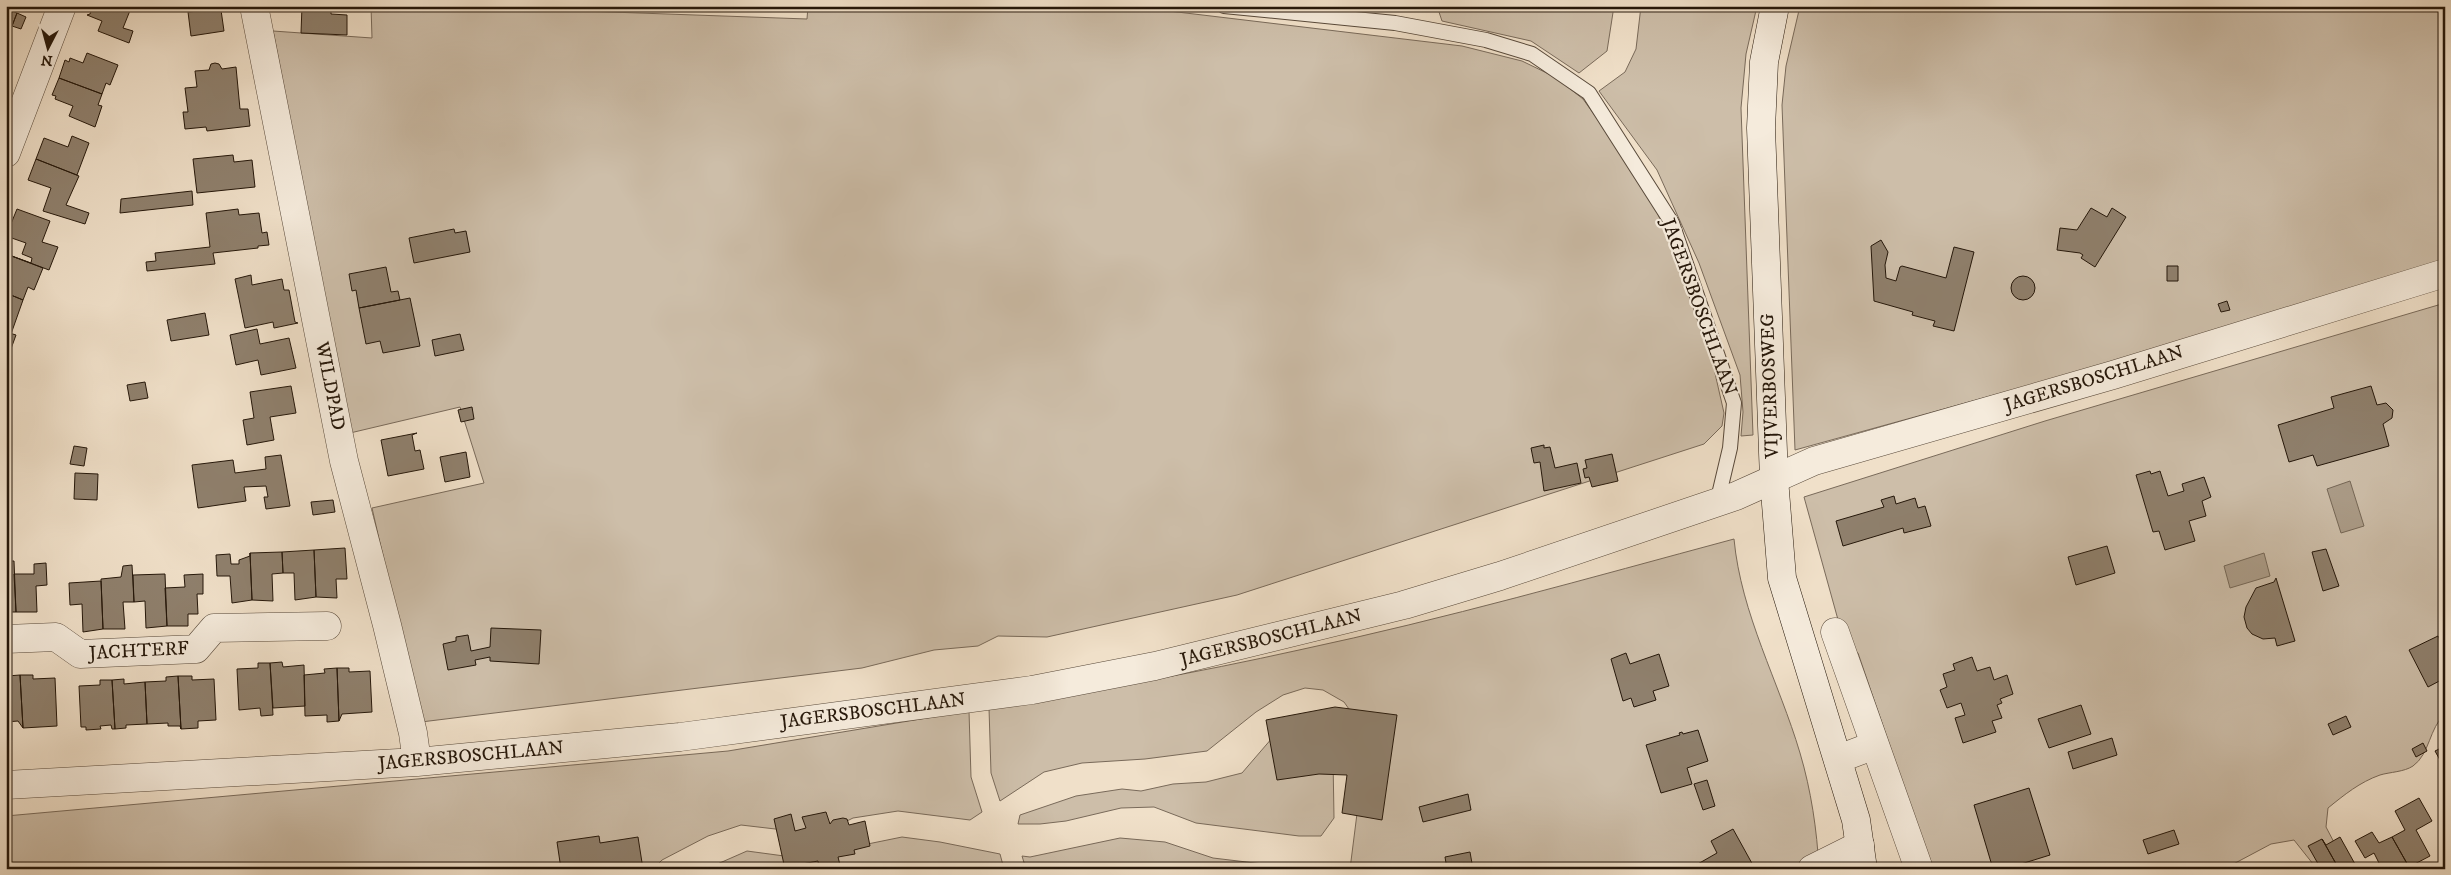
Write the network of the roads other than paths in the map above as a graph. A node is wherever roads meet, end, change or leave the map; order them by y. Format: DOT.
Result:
graph roads {
  1 [pos="62,6"];
  2 [pos="254,6"];
  3 [pos="1224,6"];
  4 [pos="1776,6"];
  5 [pos="6,153"];
  6 [pos="2445,272"];
  7 [pos="1774,479"];
  8 [pos="1717,503"];
  9 [pos="327,626"];
  10 [pos="1835,632"];
  11 [pos="6,639"];
  12 [pos="1875,745"];
  13 [pos="1838,759"];
  14 [pos="417,762"];
  15 [pos="6,785"];
  16 [pos="1862,857"];
  17 [pos="1812,869"];
  18 [pos="1919,869"];
  1 -- 5 [label="street"];
  2 -- 14 [label="street, WILDPAD"];
  3 -- 8 [label="lane, JAGERSBOSCHLAAN"];
  4 -- 7 [label="street, VIJVERBOSWEG"];
  6 -- 7 [label="street, JAGERSBOSCHLAAN"];
  7 -- 8 [label="street, JAGERSBOSCHLAAN"];
  7 -- 13 [label="street, VIJVERBOSWEG"];
  8 -- 14 [label="street, JAGERSBOSCHLAAN"];
  9 -- 11 [label="street, JACHTERF"];
  10 -- 12 [label="street"];
  12 -- 13 [label="street"];
  12 -- 18 [label="street"];
  13 -- 16 [label="street, VIJVERBOSWEG"];
  14 -- 15 [label="street, JAGERSBOSCHLAAN"];
  16 -- 17 [label="street, VIJVERBOSWEG"];
}
